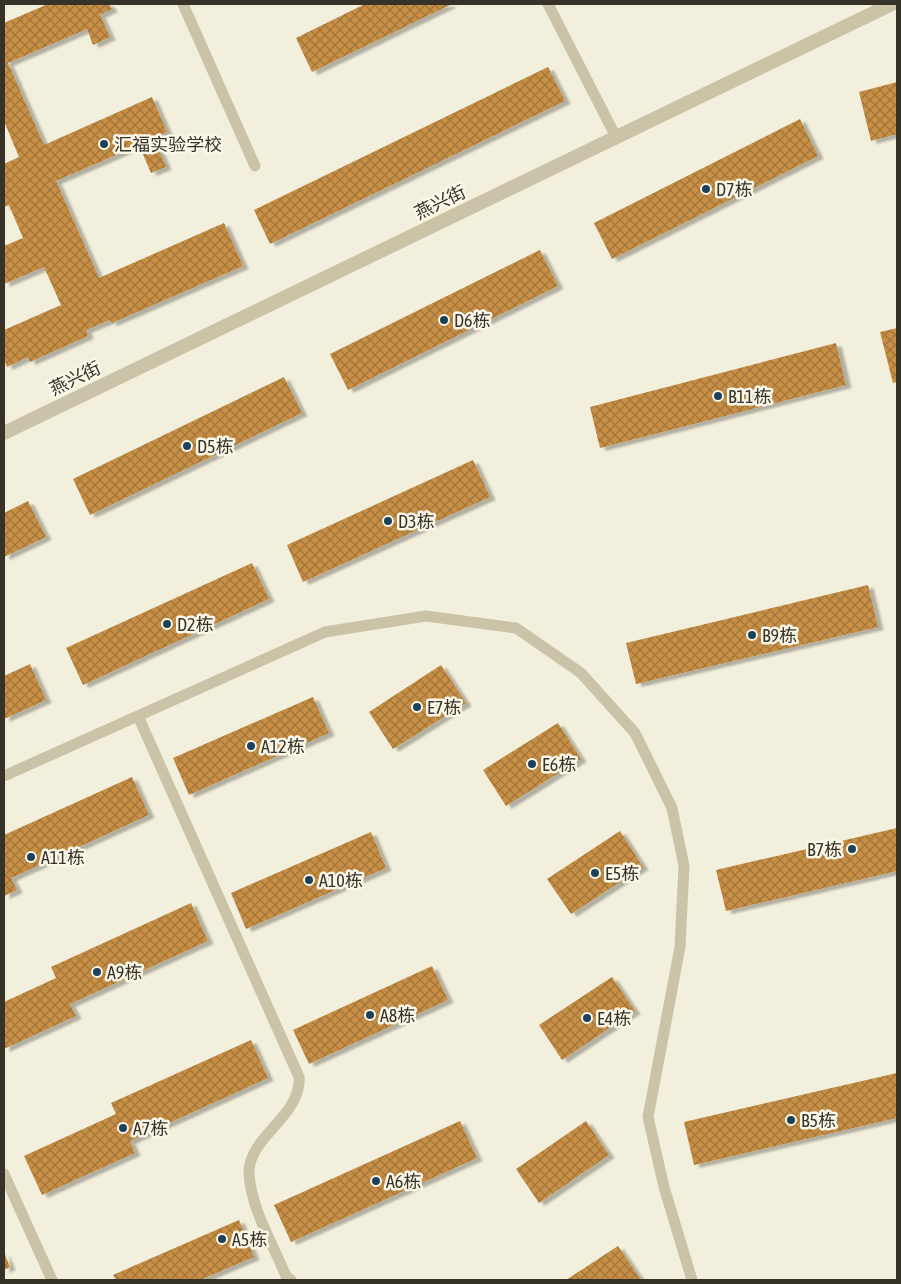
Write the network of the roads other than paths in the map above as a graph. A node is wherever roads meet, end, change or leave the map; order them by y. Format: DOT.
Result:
graph roads {
  1 [pos="184,4"];
  2 [pos="548,4"];
  3 [pos="892,4"];
  4 [pos="616,137"];
  5 [pos="255,166"];
  6 [pos="4,433"];
  7 [pos="138,716"];
  8 [pos="4,776"];
  9 [pos="4,1174"];
  10 [pos="52,1280"];
  11 [pos="291,1280"];
  12 [pos="692,1280"];
  1 -- 5 [label="lane"];
  2 -- 4 [label="lane"];
  3 -- 4 [label="street, 燕兴街"];
  4 -- 6 [label="street, 燕兴街"];
  7 -- 8 [label="lane"];
  7 -- 11 [label="lane"];
  7 -- 12 [label="lane"];
  9 -- 10 [label="lane"];
}
